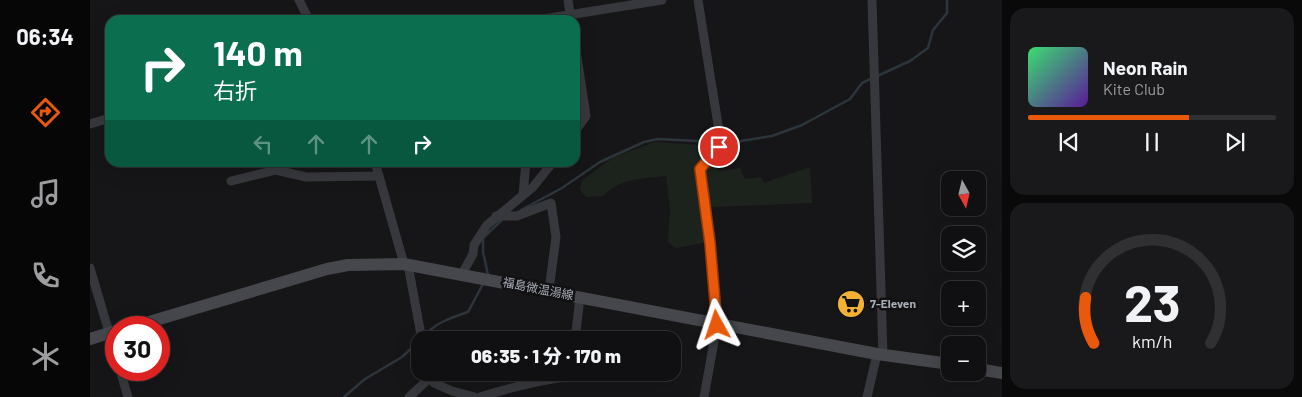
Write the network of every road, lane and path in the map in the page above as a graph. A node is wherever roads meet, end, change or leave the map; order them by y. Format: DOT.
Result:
graph roads {
  1 [pos="299,0"];
  2 [pos="568,0"];
  3 [pos="662,0"];
  4 [pos="698,0"];
  5 [pos="872,0"];
  6 [pos="306,15"];
  7 [pos="571,15"];
  8 [pos="580,15"];
  9 [pos="580,77"];
  10 [pos="105,120"];
  11 [pos="90,124"];
  12 [pos="580,124"];
  13 [pos="376,167"];
  14 [pos="525,167"];
  15 [pos="549,167"];
  16 [pos="379,176"];
  17 [pos="231,181"];
  18 [pos="522,195"];
  19 [pos="496,216"];
  20 [pos="406,265"];
  21 [pos="90,268"];
  22 [pos="462,274"];
  23 [pos="549,290"];
  24 [pos="580,296"];
  25 [pos="107,316"];
  26 [pos="169,316"];
  27 [pos="717,325"];
  28 [pos="420,331"];
  29 [pos="576,331"];
  30 [pos="105,334"];
  31 [pos="90,339"];
  32 [pos="880,354"];
  33 [pos="941,363"];
  34 [pos="986,370"];
  35 [pos="1002,373"];
  36 [pos="123,381"];
  37 [pos="425,381"];
  38 [pos="433,381"];
  39 [pos="544,381"];
  40 [pos="452,394"];
  41 [pos="128,397"];
  42 [pos="410,397"];
  43 [pos="480,397"];
  44 [pos="704,397"];
  45 [pos="868,397"];
  1 -- 6 [label="street"];
  2 -- 7 [label="street"];
  3 -- 8 [label="street"];
  4 -- 27 [label="street"];
  5 -- 32 [label="street"];
  9 -- 12 [label="street"];
  10 -- 11 [label="street"];
  13 -- 16 [label="street"];
  14 -- 18 [label="street"];
  15 -- 18 [label="street"];
  16 -- 17 [label="street"];
  16 -- 20 [label="street"];
  18 -- 19 [label="street"];
  19 -- 22 [label="street"];
  19 -- 23 [label="street"];
  20 -- 22 [label="main road, 福島微温湯線"];
  20 -- 26 [label="main road, 福島微温湯線"];
  20 -- 28 [label="street"];
  21 -- 25 [label="street"];
  22 -- 23 [label="main road, 福島微温湯線"];
  23 -- 24 [label="main road, 福島微温湯線"];
  24 -- 27 [label="main road, 福島微温湯線"];
  24 -- 29 [label="street"];
  27 -- 32 [label="main road, 福島微温湯線"];
  27 -- 44 [label="street"];
  30 -- 31 [label="main road"];
  32 -- 33 [label="main road, 福島微温湯線"];
  32 -- 45 [label="street"];
  34 -- 35 [label="main road"];
  36 -- 41 [label="street"];
  37 -- 42 [label="street"];
  38 -- 40 [label="street"];
  39 -- 43 [label="street"];
  40 -- 43 [label="street"];
}
